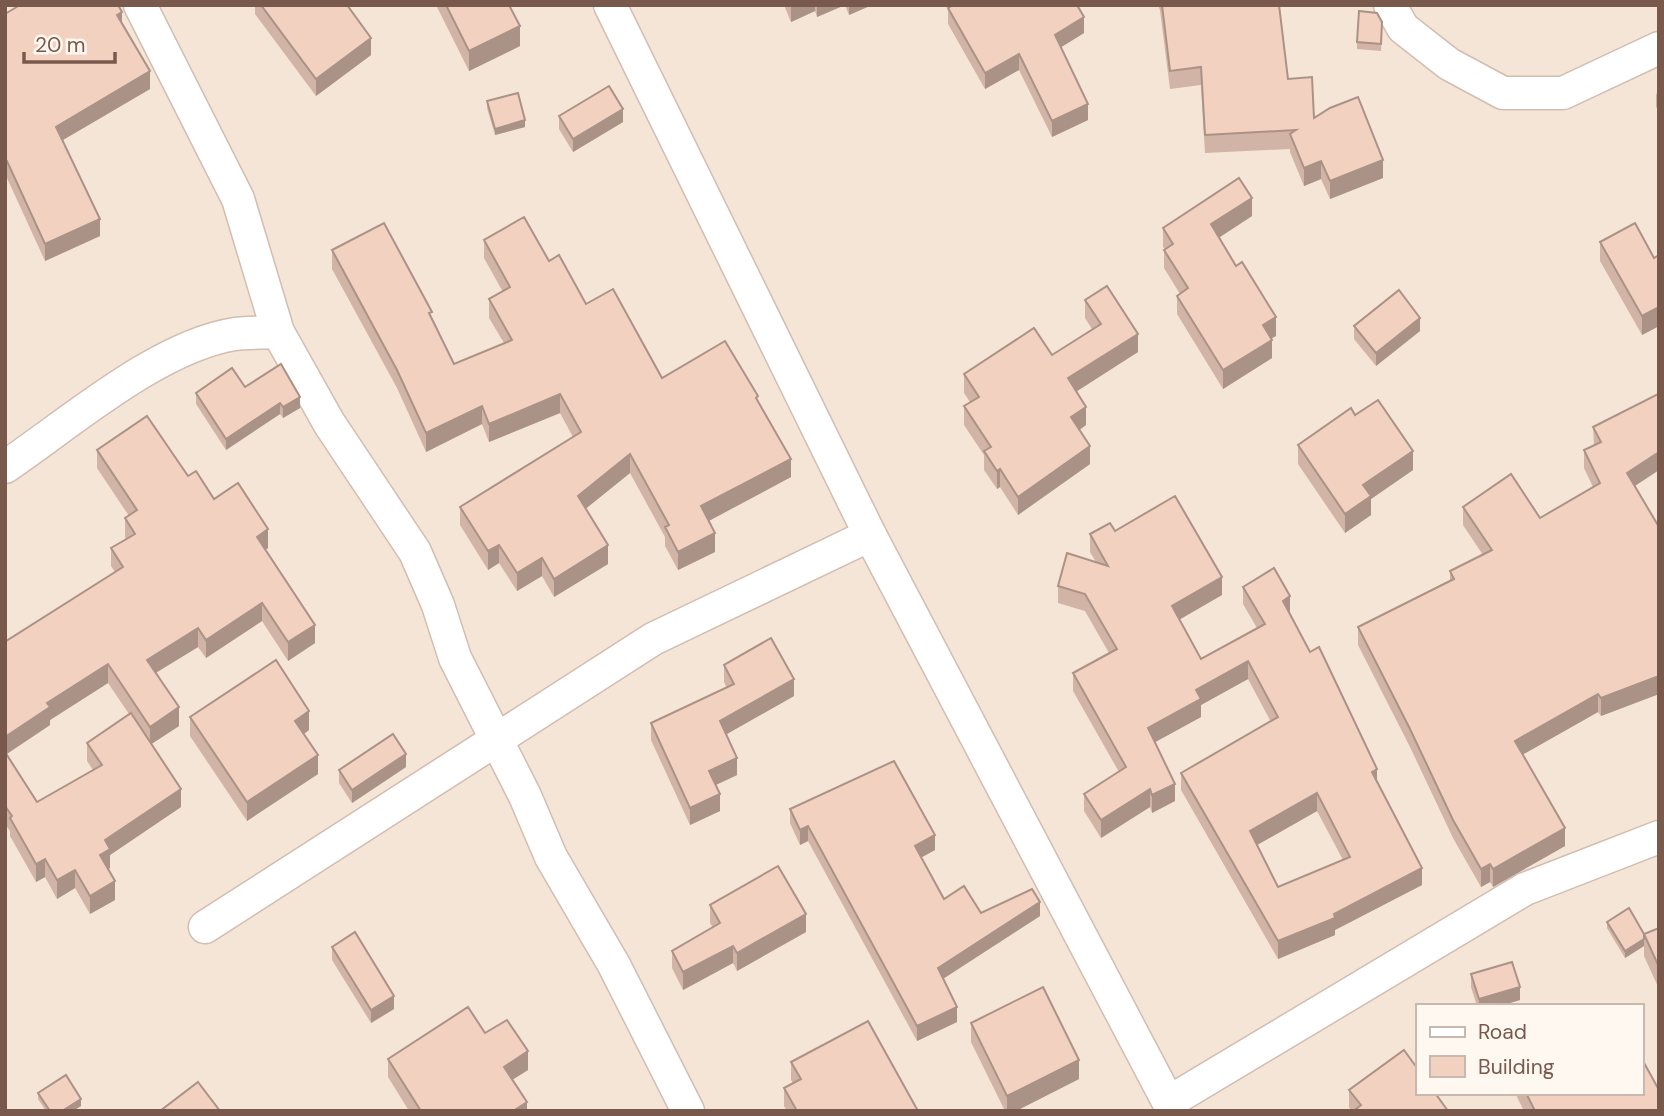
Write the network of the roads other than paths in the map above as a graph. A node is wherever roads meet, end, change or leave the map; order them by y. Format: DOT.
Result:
graph roads {
  1 [pos="140,5"];
  2 [pos="610,5"];
  3 [pos="1390,5"];
  4 [pos="1659,48"];
  5 [pos="278,332"];
  6 [pos="5,467"];
  7 [pos="870,535"];
  8 [pos="497,740"];
  9 [pos="1659,837"];
  10 [pos="205,927"];
  11 [pos="1171,1106"];
  12 [pos="688,1111"];
  1 -- 5 [label="street"];
  2 -- 7 [label="street"];
  3 -- 4 [label="street"];
  5 -- 6 [label="street"];
  5 -- 8 [label="street"];
  7 -- 8 [label="street"];
  7 -- 11 [label="street"];
  8 -- 10 [label="street"];
  8 -- 12 [label="street"];
  9 -- 11 [label="street"];
}
